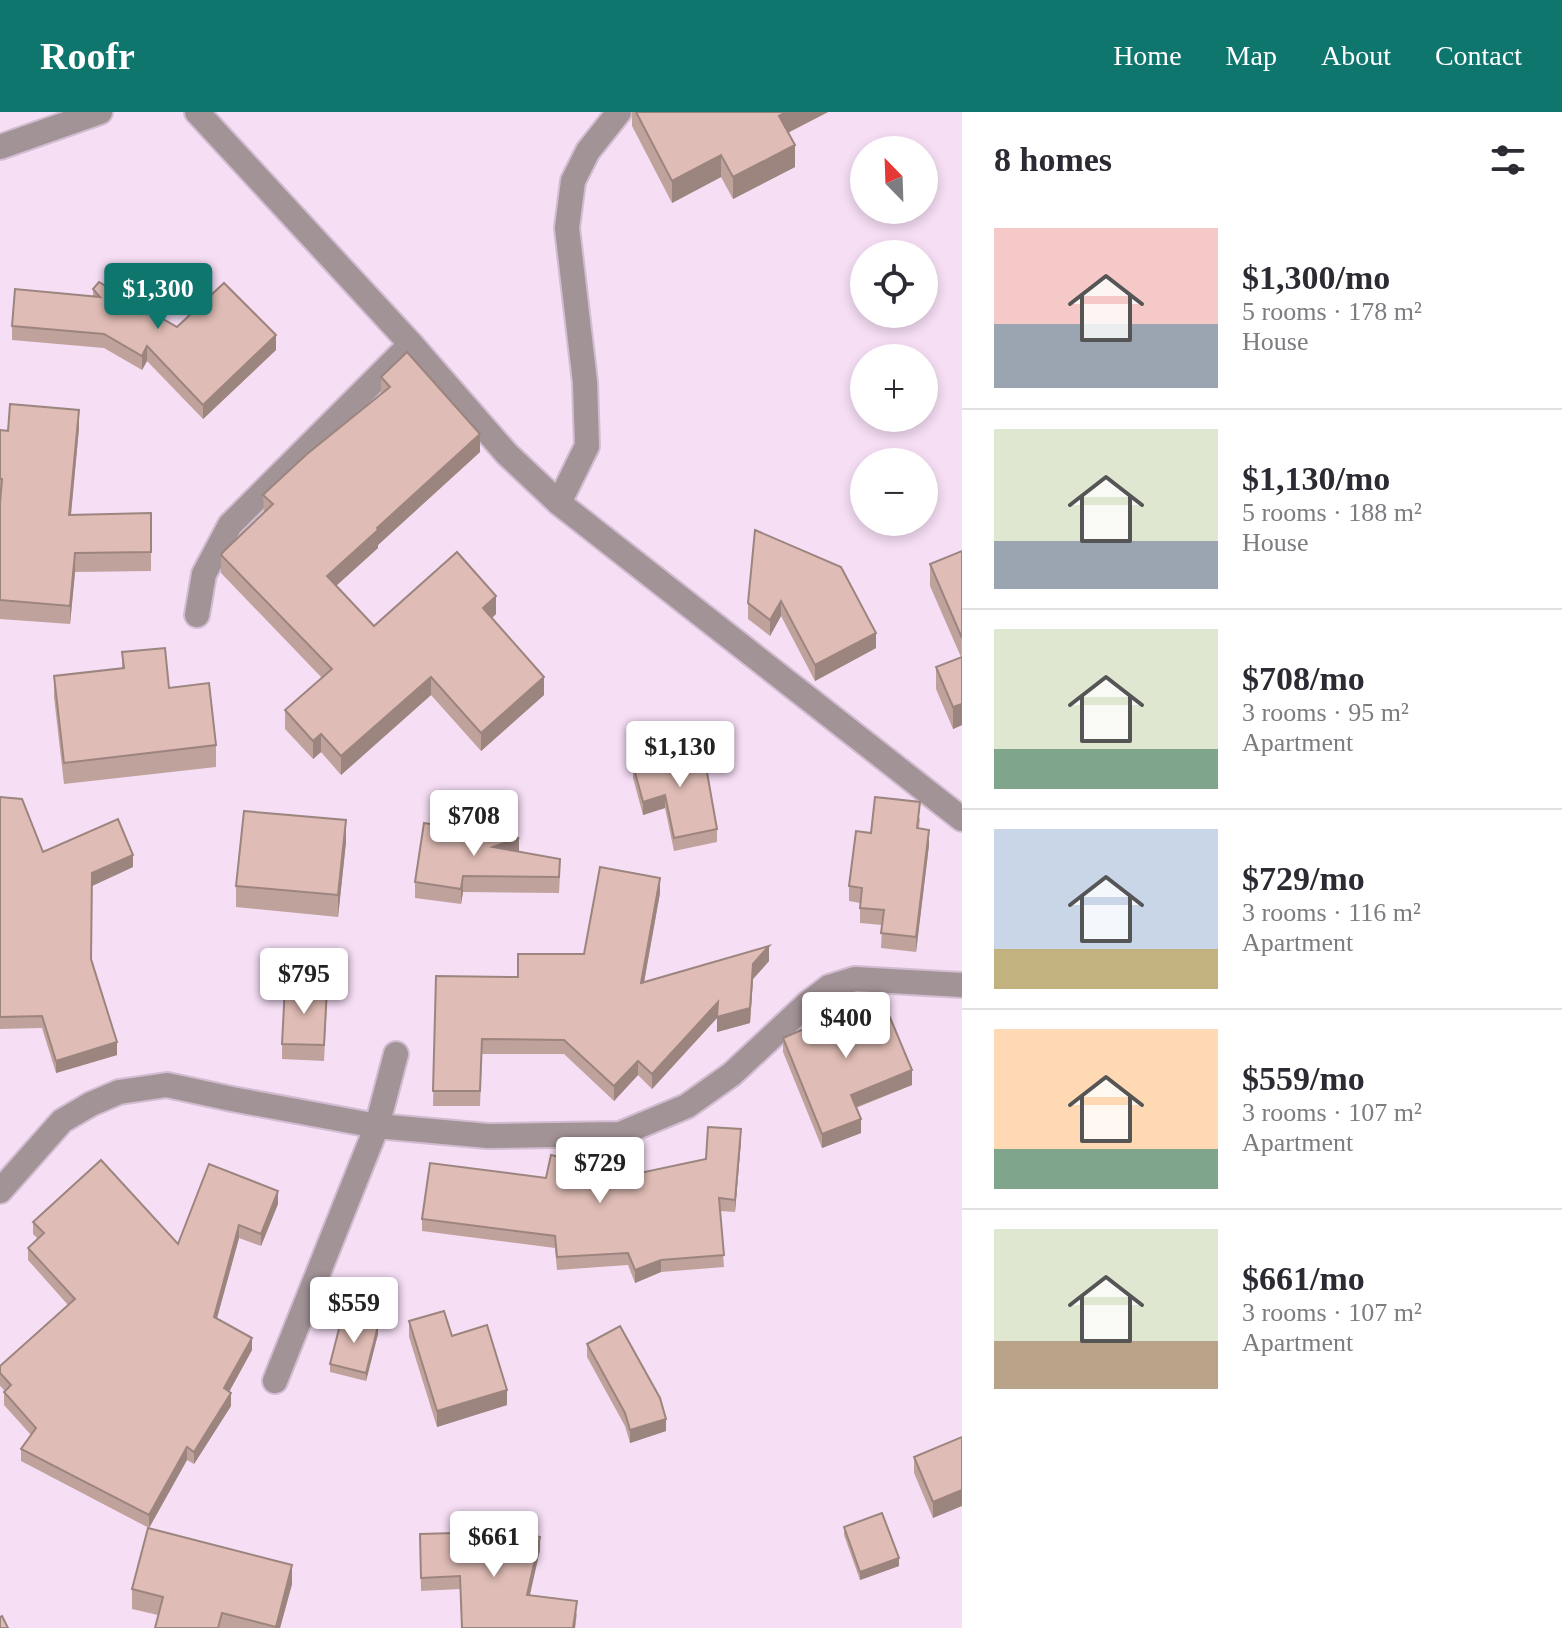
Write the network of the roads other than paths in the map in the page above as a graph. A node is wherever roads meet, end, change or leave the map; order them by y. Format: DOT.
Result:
graph roads {
  1 [pos="100,112"];
  2 [pos="197,112"];
  3 [pos="619,112"];
  4 [pos="0,147"];
  5 [pos="411,344"];
  6 [pos="559,503"];
  7 [pos="197,615"];
  8 [pos="962,819"];
  9 [pos="962,985"];
  10 [pos="396,1054"];
  11 [pos="377,1126"];
  12 [pos="0,1191"];
  13 [pos="275,1381"];
  1 -- 4 [label="street"];
  2 -- 5 [label="street"];
  3 -- 6 [label="street"];
  5 -- 6 [label="street"];
  5 -- 7 [label="street"];
  6 -- 8 [label="street"];
  9 -- 11 [label="street"];
  10 -- 11 [label="street"];
  11 -- 12 [label="street"];
  11 -- 13 [label="street"];
}
